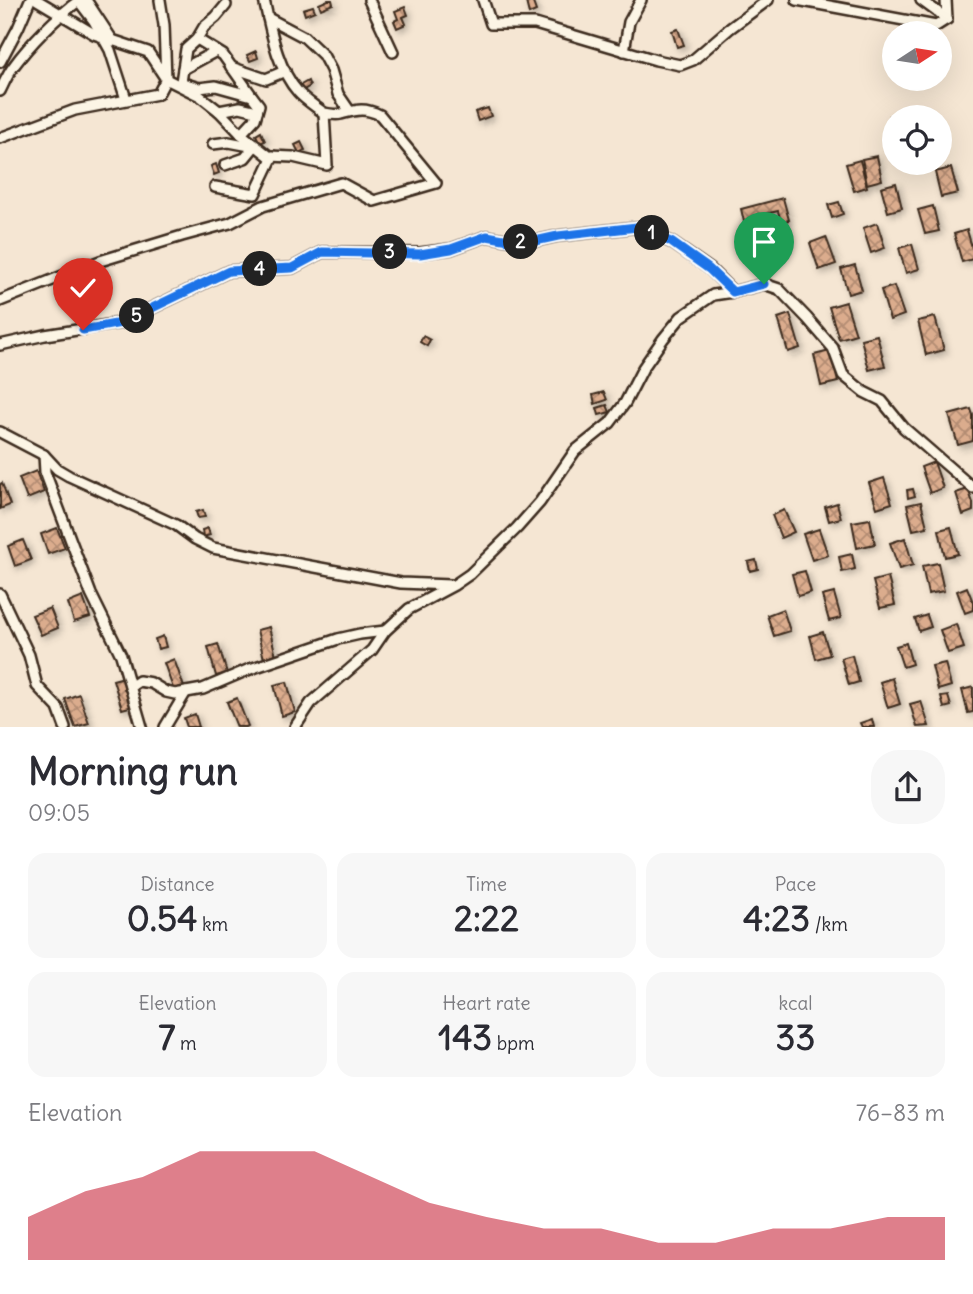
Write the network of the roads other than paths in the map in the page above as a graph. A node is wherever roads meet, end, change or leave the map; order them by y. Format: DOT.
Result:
graph roads {
  1 [pos="30,0"];
  2 [pos="37,0"];
  3 [pos="79,0"];
  4 [pos="86,0"];
  5 [pos="160,0"];
  6 [pos="264,0"];
  7 [pos="369,0"];
  8 [pos="483,0"];
  9 [pos="641,0"];
  10 [pos="768,0"];
  11 [pos="797,0"];
  12 [pos="921,0"];
  13 [pos="946,0"];
  14 [pos="226,5"];
  15 [pos="62,16"];
  16 [pos="268,18"];
  17 [pos="947,19"];
  18 [pos="101,36"];
  19 [pos="197,38"];
  20 [pos="113,40"];
  21 [pos="216,51"];
  22 [pos="624,51"];
  23 [pos="393,52"];
  24 [pos="0,62"];
  25 [pos="231,67"];
  26 [pos="183,69"];
  27 [pos="285,71"];
  28 [pos="166,79"];
  29 [pos="266,79"];
  30 [pos="181,82"];
  31 [pos="0,92"];
  32 [pos="251,94"];
  33 [pos="126,99"];
  34 [pos="349,110"];
  35 [pos="219,111"];
  36 [pos="257,111"];
  37 [pos="324,113"];
  38 [pos="242,134"];
  39 [pos="0,138"];
  40 [pos="214,144"];
  41 [pos="257,148"];
  42 [pos="273,156"];
  43 [pos="225,165"];
  44 [pos="215,187"];
  45 [pos="733,292"];
  46 [pos="0,301"];
  47 [pos="0,345"];
  48 [pos="0,432"];
  49 [pos="44,455"];
  50 [pos="973,488"];
  51 [pos="454,585"];
  52 [pos="0,594"];
  53 [pos="385,631"];
  54 [pos="130,687"];
  55 [pos="186,692"];
  56 [pos="65,727"];
  57 [pos="142,727"];
  58 [pos="165,727"];
  59 [pos="295,727"];
  1 -- 24 [label="street"];
  2 -- 15 [label="street"];
  3 -- 15 [label="street"];
  3 -- 18 [label="street"];
  4 -- 20 [label="street"];
  5 -- 28 [label="street"];
  6 -- 16 [label="street"];
  7 -- 23 [label="street"];
  8 -- 22 [label="street"];
  9 -- 22 [label="street"];
  10 -- 22 [label="street"];
  11 -- 17 [label="street"];
  12 -- 17 [label="street"];
  13 -- 17 [label="street"];
  14 -- 19 [label="street"];
  15 -- 18 [label="street"];
  15 -- 31 [label="street"];
  16 -- 27 [label="street"];
  16 -- 34 [label="street"];
  18 -- 20 [label="street"];
  18 -- 33 [label="street"];
  19 -- 21 [label="street"];
  19 -- 26 [label="street"];
  20 -- 28 [label="street"];
  21 -- 25 [label="street"];
  21 -- 26 [label="street"];
  25 -- 29 [label="street"];
  25 -- 32 [label="street"];
  26 -- 30 [label="street"];
  27 -- 29 [label="street"];
  27 -- 37 [label="street"];
  28 -- 30 [label="street"];
  28 -- 33 [label="street"];
  28 -- 35 [label="street"];
  29 -- 32 [label="street"];
  30 -- 32 [label="street"];
  32 -- 36 [label="street"];
  33 -- 39 [label="street"];
  34 -- 37 [label="street"];
  34 -- 46 [label="street"];
  35 -- 36 [label="street"];
  35 -- 38 [label="street"];
  36 -- 38 [label="street"];
  37 -- 42 [label="street"];
  38 -- 41 [label="street"];
  40 -- 41 [label="street"];
  41 -- 42 [label="street"];
  41 -- 43 [label="street"];
  42 -- 44 [label="street"];
  45 -- 47 [label="street"];
  45 -- 50 [label="street"];
  45 -- 51 [label="street"];
  48 -- 49 [label="street"];
  49 -- 51 [label="street"];
  49 -- 54 [label="street"];
  51 -- 53 [label="street"];
  52 -- 56 [label="street"];
  53 -- 55 [label="street"];
  53 -- 59 [label="street"];
  54 -- 55 [label="street"];
  54 -- 57 [label="street"];
  55 -- 58 [label="street"];
}
